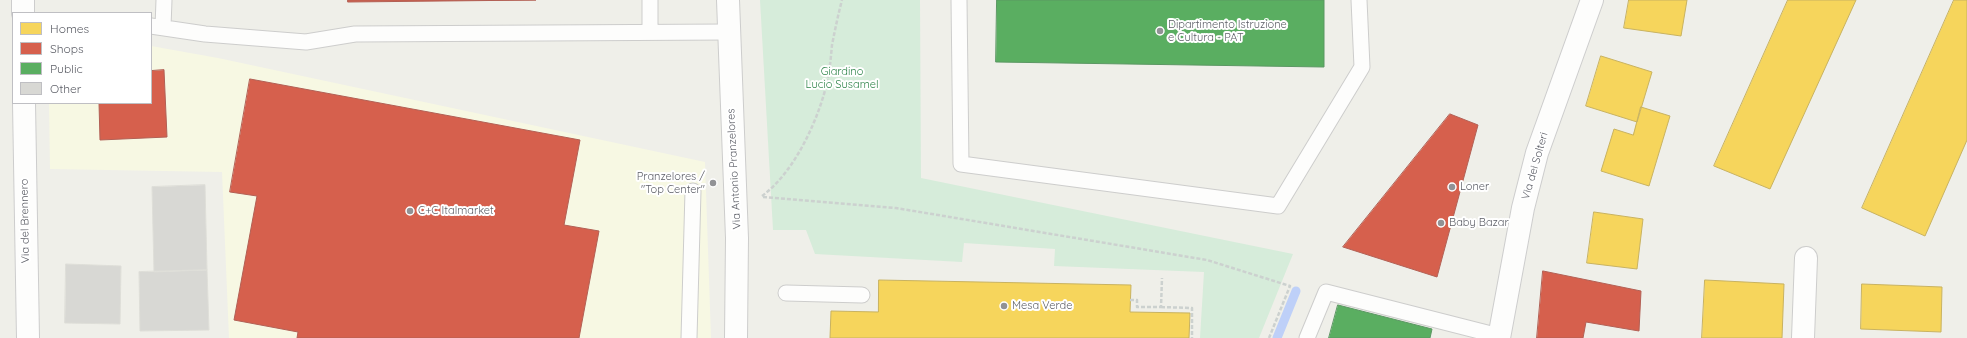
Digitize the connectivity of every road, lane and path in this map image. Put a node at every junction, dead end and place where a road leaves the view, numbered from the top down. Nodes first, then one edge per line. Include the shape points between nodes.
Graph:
1 (24, 0) edge
2 (164, 0) edge
3 (650, 0) edge
4 (728, 0) edge
5 (842, 0) edge
6 (959, 0) edge
7 (1360, 0) edge
8 (1592, 0) edge
9 (24, 12) edge
10 (157, 26) edge
11 (650, 32) junction
12 (728, 32) junction
13 (24, 104) edge
14 (35, 104) edge
15 (24, 139) junction
16 (693, 191) dead end
17 (1806, 258) dead end
18 (1162, 278) dead end
19 (786, 293) dead end
20 (862, 294) dead end
21 (1130, 300) dead end
22 (1161, 307) junction
23 (1499, 337) edge
24 (28, 338) edge
25 (689, 338) edge
26 (736, 338) edge
27 (1192, 338) edge
28 (1269, 338) edge
29 (1307, 338) edge
30 (1803, 338) edge

1 - 9 street
2 - 10 lane
3 - 11 lane
4 - 12 street, Via Antonio Pranzelores
5 - 28 path via 832,44 828,78 817,115 797,155 772,189 760,197 896,208 1207,260 1290,286
6 - 7 lane via 961,164 1278,206 1362,67
8 - 23 street, Via dei Solteri via 1537,153 1523,208
10 - 11 lane via 205,34 306,42 354,34
11 - 12 lane
12 - 26 street, Via Antonio Pranzelores via 737,238
13 - 15 street, Via del Brennero
14 - 15 lane
15 - 24 street, Via del Brennero
16 - 25 lane
17 - 30 street
18 - 22 path
19 - 20 lane
21 - 22 path via 1137,300 1137,307
22 - 27 path via 1192,308
23 - 29 lane via 1326,292

